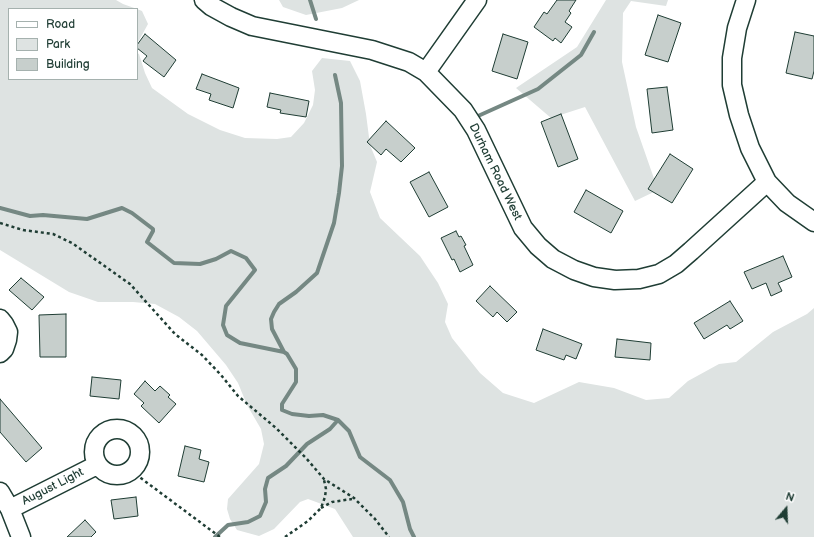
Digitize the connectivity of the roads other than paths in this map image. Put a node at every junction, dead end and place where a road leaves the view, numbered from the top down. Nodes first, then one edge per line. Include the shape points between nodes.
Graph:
1 (204, 0) edge
2 (477, 0) edge
3 (746, 0) edge
4 (426, 72) junction
5 (767, 182) junction
6 (814, 222) edge
7 (0, 319) edge
8 (0, 353) edge
9 (97, 465) junction
10 (0, 492) edge
11 (10, 509) junction
12 (21, 537) edge

1 - 4 street, Durham Road West via 231,17 252,26 372,50 409,62
2 - 4 street
3 - 5 street via 737,28 732,58 732,85 750,148
4 - 5 street, Durham Road West via 463,110 476,130 523,228 553,259 594,277 615,280 639,279 659,274 676,264
5 - 6 street via 787,202
7 - 8 street via 8,332 8,340
9 - 9 street, August Light via 104,472 115,476 134,468 139,461 140,452 136,438 128,431 118,428 100,435 93,452
9 - 11 street, August Light
10 - 11 street
11 - 12 street

